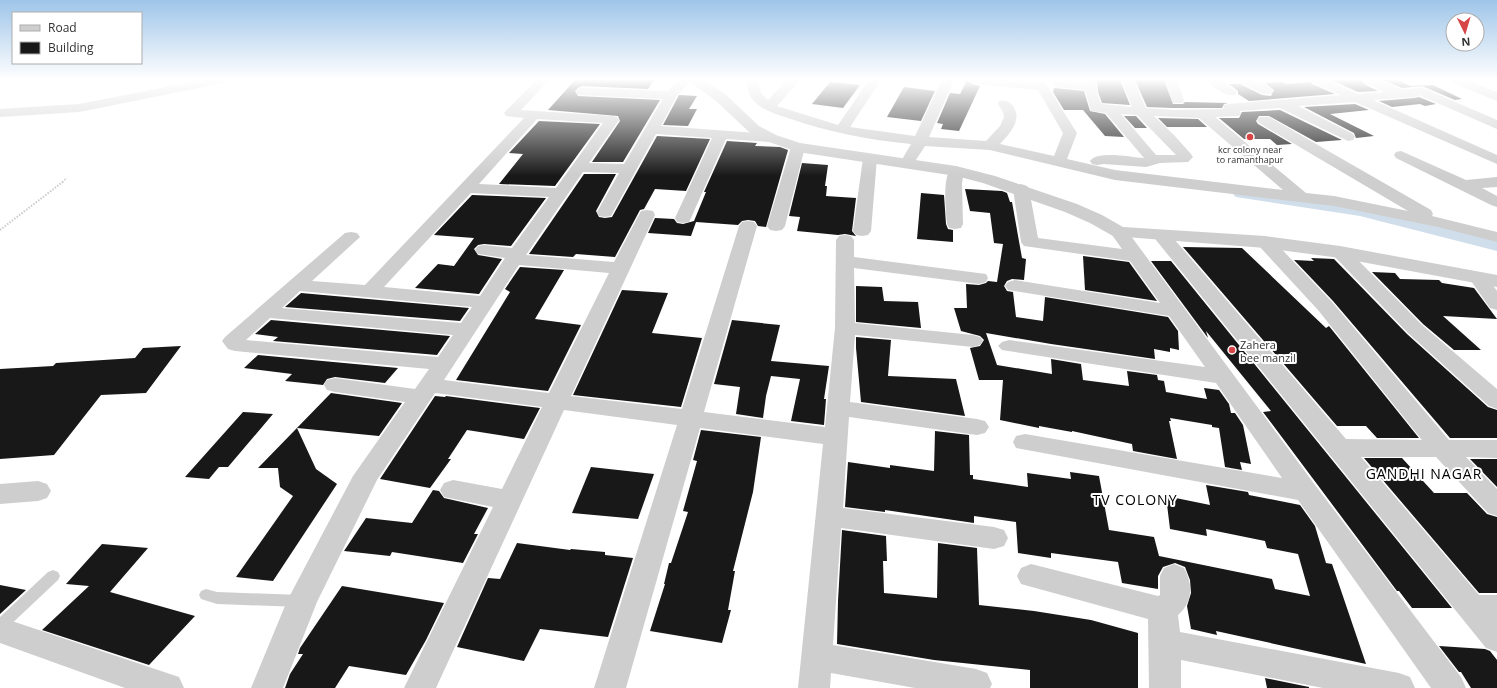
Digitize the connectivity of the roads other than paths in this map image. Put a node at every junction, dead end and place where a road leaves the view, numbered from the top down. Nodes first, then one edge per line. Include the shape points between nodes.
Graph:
1 (14, 112) edge
2 (512, 112) edge
3 (661, 112) edge
4 (735, 112) edge
5 (784, 112) edge
6 (853, 112) edge
7 (933, 112) edge
8 (1010, 112) edge
9 (1057, 112) edge
10 (1113, 112) edge
11 (1141, 112) edge
12 (1143, 112) edge
13 (1233, 112) edge
14 (1299, 112) edge
15 (1392, 112) edge
16 (1467, 112) edge
17 (0, 113) edge
18 (1204, 114) junction
19 (534, 115) junction
20 (1497, 117) edge
21 (1482, 118) junction
22 (1264, 120) dead end
23 (1497, 125) edge
24 (1427, 128) junction
25 (651, 129) junction
26 (841, 130) junction
27 (721, 134) junction
28 (1348, 137) dead end
29 (772, 138) junction
30 (1137, 141) junction
31 (1171, 141) junction
32 (990, 146) junction
33 (798, 147) junction
34 (914, 151) junction
35 (1401, 155) dead end
36 (870, 158) junction
37 (1153, 159) junction
38 (1497, 160) edge
39 (1059, 162) junction
40 (579, 167) junction
41 (1091, 169) junction
42 (629, 170) junction
43 (956, 171) junction
44 (1497, 182) edge
45 (1464, 186) junction
46 (466, 188) junction
47 (1021, 189) junction
48 (560, 193) junction
49 (1301, 197) junction
50 (1497, 202) edge
51 (605, 212) dead end
52 (647, 215) dead end
53 (683, 218) dead end
54 (1439, 222) junction
55 (955, 224) dead end
56 (748, 226) dead end
57 (776, 226) dead end
58 (862, 231) dead end
59 (1119, 232) junction
60 (1162, 236) junction
61 (351, 237) dead end
62 (1497, 237) edge
63 (846, 240) dead end
64 (1265, 242) junction
65 (484, 250) dead end
66 (1340, 252) junction
67 (516, 256) junction
68 (1135, 256) junction
69 (846, 262) junction
70 (620, 268) junction
71 (979, 278) dead end
72 (1478, 278) junction
73 (1497, 281) edge
74 (295, 285) junction
75 (1015, 286) dead end
76 (368, 292) junction
77 (486, 302) junction
78 (1497, 304) edge
79 (1176, 311) junction
80 (265, 312) junction
81 (845, 328) junction
82 (467, 330) junction
83 (973, 341) dead end
84 (1009, 346) dead end
85 (443, 364) junction
86 (1223, 377) junction
87 (335, 385) dead end
88 (424, 391) junction
89 (1497, 401) edge
90 (557, 403) junction
91 (838, 408) junction
92 (691, 419) junction
93 (977, 427) dead end
94 (836, 437) junction
95 (1025, 442) dead end
96 (1338, 448) junction
97 (1442, 448) junction
98 (1497, 449) edge
99 (453, 490) dead end
100 (38, 491) dead end
101 (1306, 492) junction
102 (0, 494) edge
103 (510, 500) junction
104 (1497, 506) edge
105 (829, 516) junction
106 (994, 538) dead end
107 (53, 576) dead end
108 (1031, 576) dead end
109 (1174, 576) dead end
110 (206, 595) dead end
111 (302, 601) junction
112 (1484, 608) edge
113 (1163, 610) junction
114 (0, 626) edge
115 (0, 630) edge
116 (1497, 638) edge
117 (1165, 643) junction
118 (816, 656) junction
119 (976, 684) dead end
120 (168, 688) edge
121 (267, 688) edge
122 (420, 688) edge
123 (610, 688) edge
124 (814, 688) edge
125 (1166, 688) edge
126 (1399, 688) edge
127 (1450, 688) edge

1 - 17 street
2 - 19 street
3 - 25 street
4 - 29 street via 754,129
5 - 26 street
6 - 26 street
7 - 34 street
8 - 32 street via 1004,131
9 - 39 street via 1070,133
10 - 30 street
11 - 31 street
12 - 18 street
13 - 18 street
14 - 28 street
15 - 24 street
16 - 21 street
18 - 49 street
19 - 40 street via 612,120
19 - 46 street
20 - 21 street
21 - 23 street
21 - 24 street
22 - 54 street
24 - 38 street
25 - 27 street
25 - 42 street
26 - 34 street via 873,136
27 - 29 street
27 - 53 street
29 - 33 street
30 - 31 street
30 - 37 street
31 - 37 street via 1185,155 1184,158
32 - 34 street
32 - 39 street
33 - 36 street
33 - 57 street
34 - 36 street
34 - 43 street
35 - 45 street
36 - 58 street
37 - 41 street via 1153,162 1146,163 1103,159 1097,161
39 - 41 street
40 - 42 street
40 - 48 street
41 - 49 street via 1158,181
42 - 51 street
43 - 47 street
43 - 55 street
44 - 45 street
45 - 50 street
46 - 48 street
46 - 76 street
47 - 59 street via 1071,208
47 - 68 street via 1030,242
48 - 67 street
49 - 54 street via 1334,200
52 - 70 street
54 - 62 street
56 - 92 street
59 - 60 street
59 - 68 street
60 - 64 street
60 - 96 street
61 - 74 street
63 - 69 street
64 - 66 street
64 - 97 street via 1325,306
65 - 67 street
66 - 72 street
66 - 89 street via 1415,329
67 - 70 street
67 - 77 street
68 - 79 street
69 - 71 street
69 - 81 street
70 - 90 street
72 - 73 street
72 - 78 street
74 - 76 street
74 - 80 street
75 - 79 street
76 - 77 street
77 - 82 street
79 - 86 street
80 - 82 street
80 - 85 street via 232,341 235,345
81 - 83 street
81 - 91 street
82 - 85 street
84 - 86 street
85 - 88 street
86 - 101 street
87 - 88 street
88 - 90 street
88 - 111 street via 366,476
90 - 92 street
90 - 103 street
91 - 93 street
91 - 94 street
92 - 94 street
92 - 123 street
94 - 105 street
95 - 101 street
96 - 97 street
96 - 112 street
97 - 98 street
97 - 104 street
99 - 103 street
100 - 102 street
101 - 127 street
103 - 122 street
105 - 106 street
105 - 118 street
107 - 114 lane
108 - 113 street
109 - 113 street via 1174,600
110 - 111 lane via 217,598
111 - 121 street
112 - 116 street
113 - 117 street
115 - 120 street
117 - 125 street
117 - 126 street
118 - 119 street
118 - 124 street

